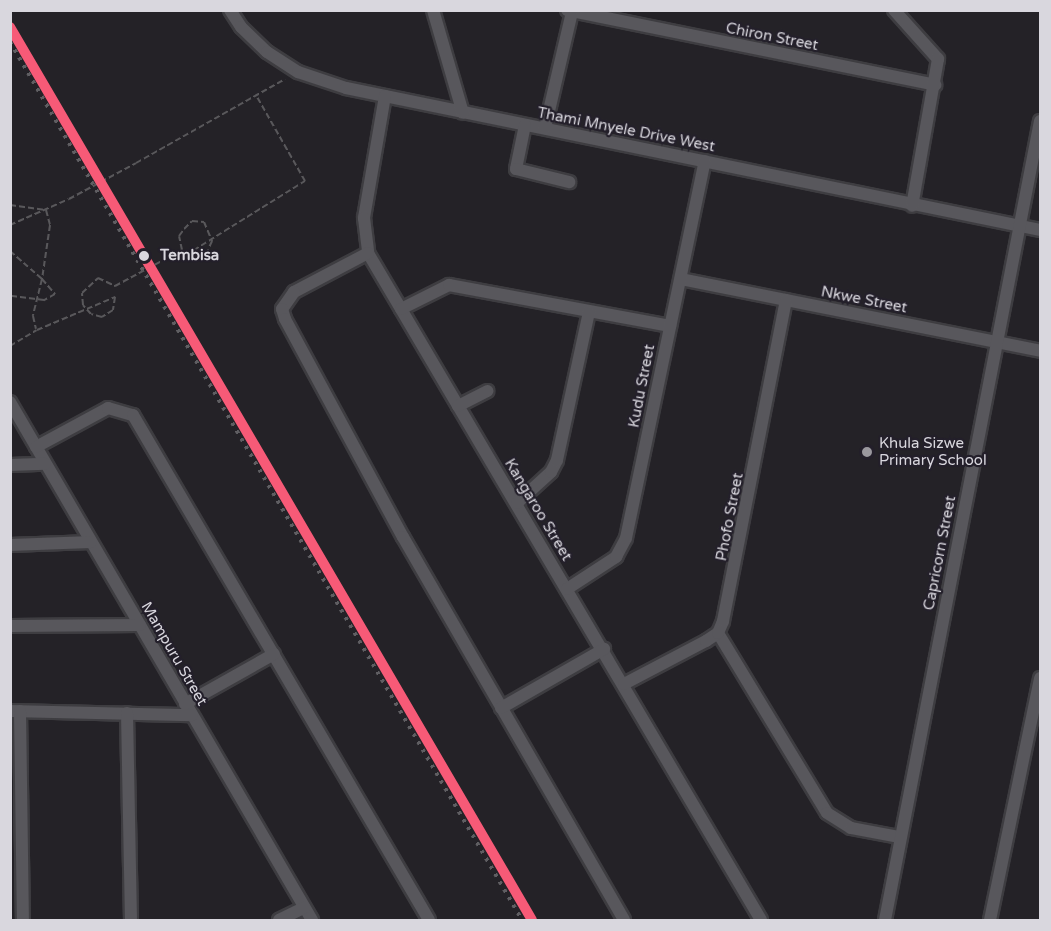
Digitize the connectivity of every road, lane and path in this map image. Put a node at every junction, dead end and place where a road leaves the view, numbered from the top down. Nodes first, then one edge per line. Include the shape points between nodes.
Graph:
1 (230, 10) edge
2 (433, 10) edge
3 (894, 10) edge
4 (570, 11) edge
5 (298, 72) junction
6 (935, 85) junction
7 (256, 95) junction
8 (385, 96) junction
9 (463, 112) junction
10 (1041, 121) edge
11 (525, 125) junction
12 (545, 128) junction
13 (705, 161) junction
14 (569, 182) dead end
15 (10, 205) edge
16 (912, 206) junction
17 (46, 210) junction
18 (10, 225) edge
19 (1020, 226) junction
20 (1041, 230) edge
21 (10, 251) edge
22 (368, 253) junction
23 (42, 279) junction
24 (681, 279) junction
25 (10, 296) edge
26 (36, 299) junction
27 (786, 300) junction
28 (401, 309) junction
29 (589, 312) junction
30 (670, 326) junction
31 (37, 330) junction
32 (997, 342) junction
33 (10, 346) edge
34 (1041, 351) edge
35 (487, 391) dead end
36 (10, 402) edge
37 (458, 406) junction
38 (36, 447) junction
39 (45, 464) junction
40 (10, 465) edge
41 (517, 503) junction
42 (91, 542) junction
43 (10, 545) edge
44 (567, 589) junction
45 (140, 625) junction
46 (10, 626) edge
47 (718, 633) junction
48 (604, 650) junction
49 (274, 654) junction
50 (1041, 678) edge
51 (624, 684) junction
52 (185, 704) junction
53 (501, 708) junction
54 (15, 711) edge
55 (127, 713) junction
56 (192, 715) junction
57 (899, 837) junction
58 (304, 908) junction
59 (22, 921) edge
60 (131, 921) edge
61 (279, 921) edge
62 (312, 921) edge
63 (429, 921) edge
64 (624, 921) edge
65 (761, 921) edge
66 (885, 921) edge
67 (990, 921) edge

1 - 5 street, Thami Mnyele Drive West via 251,39
2 - 9 street
3 - 6 street via 938,59
4 - 6 street, Chiron Street
4 - 12 street
5 - 7 path
5 - 8 street, Thami Mnyele Drive West
6 - 16 street
7 - 17 path, bridge
7 - 31 path, bridge via 305,181 186,255 193,260 207,252 212,240 204,222 192,221 179,237 182,250 115,286 98,279 82,293 83,305 91,314 102,316 113,310 115,297
8 - 9 street, Thami Mnyele Drive West
8 - 22 street, Kangaroo Street via 364,218
9 - 11 street, Thami Mnyele Drive West
10 - 19 street, Capricorn Street
11 - 12 street, Thami Mnyele Drive West
11 - 14 street via 516,169
12 - 13 street, Thami Mnyele Drive West
13 - 16 street, Thami Mnyele Drive West
13 - 24 street, Kudu Street
15 - 17 path
16 - 19 street, Thami Mnyele Drive West
17 - 18 path
17 - 23 path via 50,225
19 - 20 street, Thami Mnyele Drive West
19 - 32 street, Capricorn Street
21 - 23 path
22 - 28 street, Kangaroo Street
22 - 53 street via 294,292 282,309
23 - 26 path
23 - 26 path via 55,296
24 - 27 street, Nkwe Street
24 - 30 street, Kudu Street
25 - 26 path
26 - 31 path via 33,316
27 - 32 street, Nkwe Street
27 - 47 street, Phofo Street via 741,541
28 - 29 street via 449,285
28 - 37 street, Kangaroo Street
29 - 30 street
29 - 41 street via 558,460 551,472
30 - 44 street, Kudu Street via 624,544 615,557
31 - 33 path
32 - 34 street, Nkwe Street
32 - 57 street, Capricorn Street
35 - 37 street
36 - 38 street, Mampuru Street
37 - 41 street, Kangaroo Street
38 - 39 street, Mampuru Street
38 - 49 street via 108,408 132,415
39 - 40 street
39 - 42 street, Mampuru Street
41 - 44 street, Kangaroo Street
42 - 43 street
42 - 45 street, Mampuru Street
44 - 48 street, Kangaroo Street
45 - 46 street
45 - 52 street, Mampuru Street
47 - 51 street
47 - 57 street via 826,813 851,828
48 - 51 street, Kangaroo Street
48 - 53 street
49 - 52 street
49 - 63 street
50 - 67 street
51 - 65 street, Kangaroo Street
52 - 56 street, Mampuru Street
53 - 64 street
54 - 55 street
54 - 59 street
55 - 56 street
55 - 60 street
56 - 58 street, Mampuru Street
57 - 66 street, Capricorn Street
58 - 61 street
58 - 62 street, Mampuru Street

